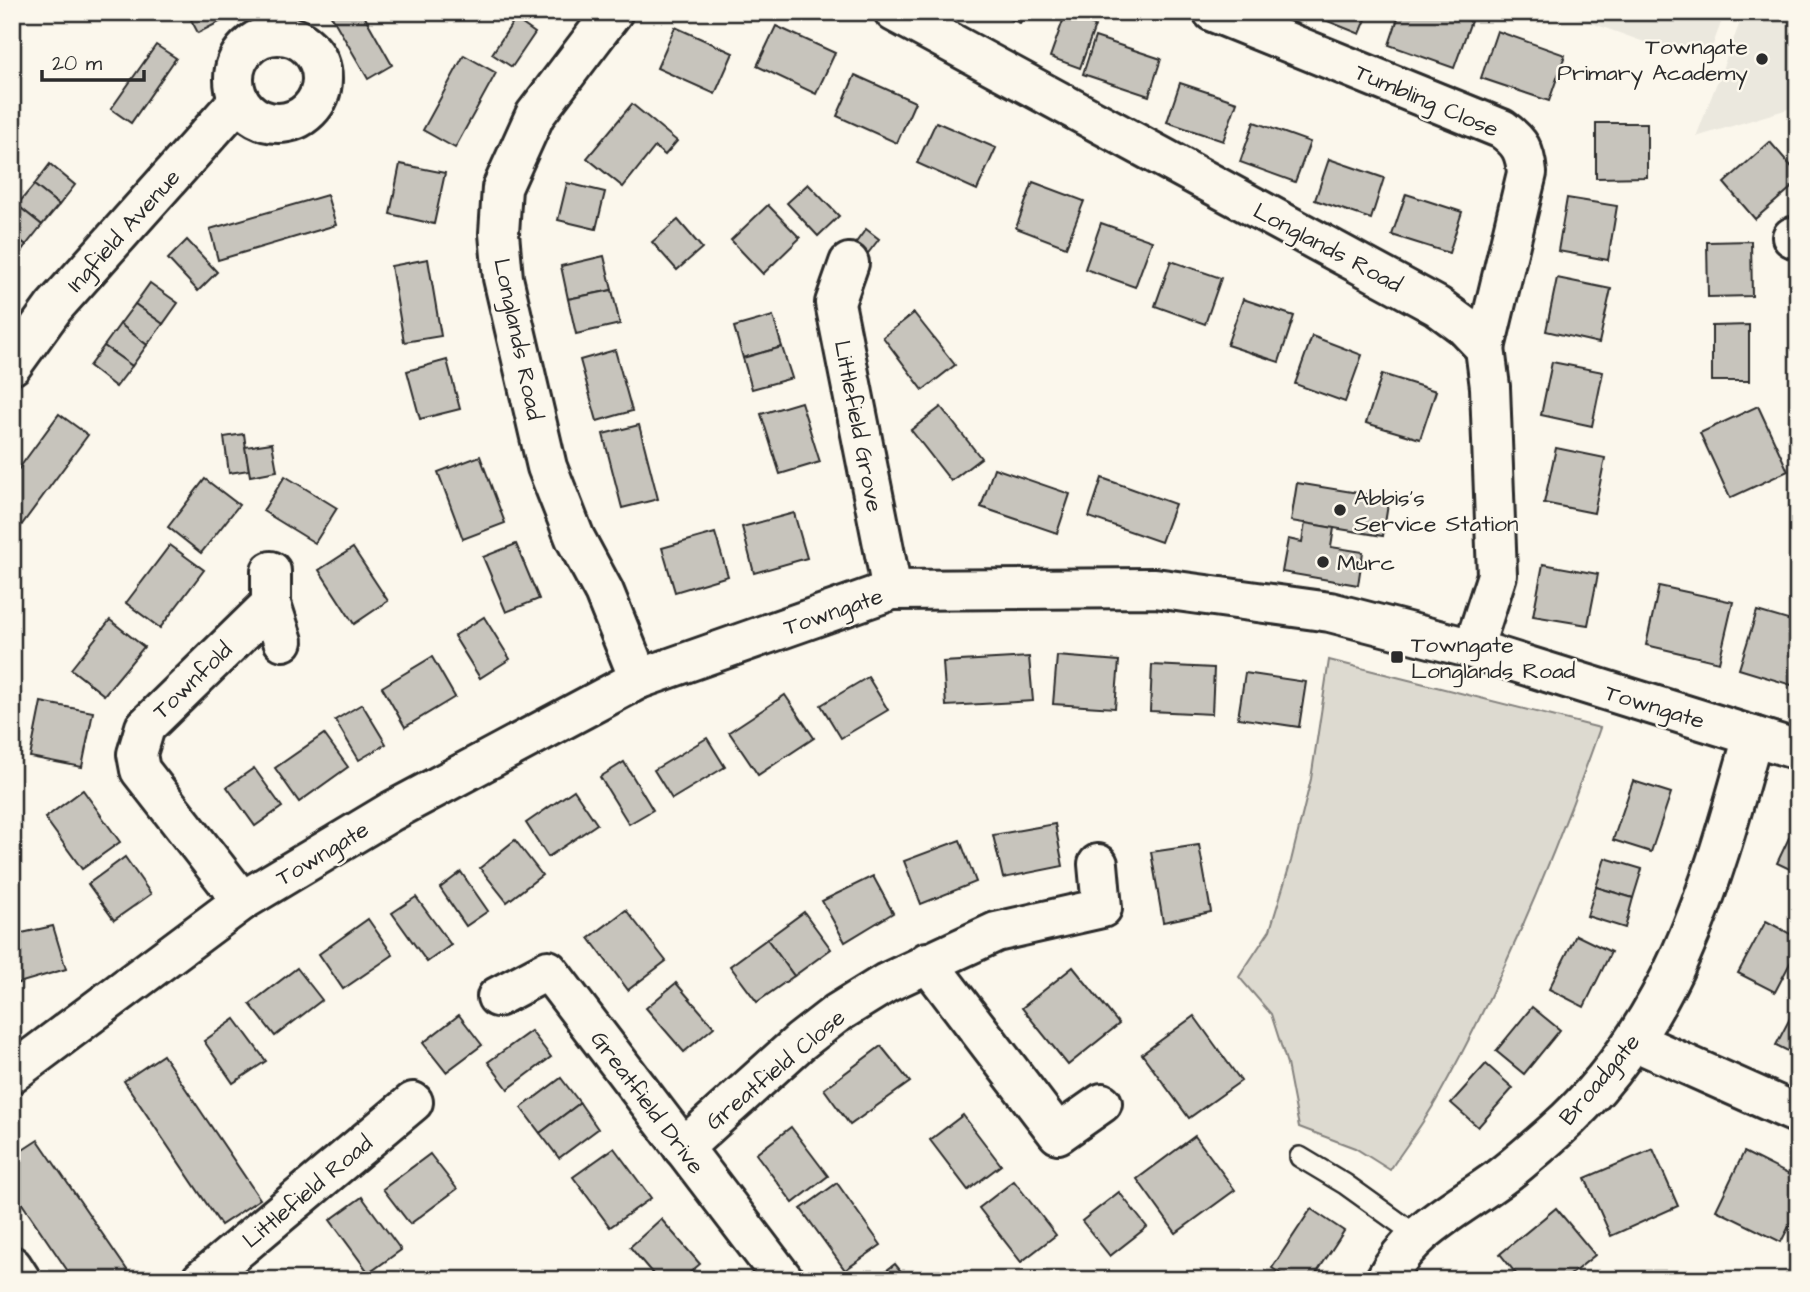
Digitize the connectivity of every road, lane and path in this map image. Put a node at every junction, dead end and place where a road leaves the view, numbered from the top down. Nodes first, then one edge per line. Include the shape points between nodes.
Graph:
1 (613, 12) edge
2 (894, 12) edge
3 (1213, 12) edge
4 (239, 100) dead end
5 (849, 263) dead end
6 (1485, 348) junction
7 (12, 365) edge
8 (892, 590) junction
9 (283, 641) dead end
10 (1473, 649) junction
11 (639, 679) junction
12 (1753, 736) junction
13 (1798, 750) edge
14 (1098, 864) dead end
15 (242, 901) junction
16 (927, 962) junction
17 (497, 997) dead end
18 (1636, 1042) junction
19 (12, 1073) edge
20 (413, 1102) dead end
21 (1102, 1103) dead end
22 (1798, 1114) edge
23 (683, 1148) junction
24 (1300, 1157) dead end
25 (1416, 1235) junction
26 (12, 1266) edge
27 (21, 1280) edge
28 (201, 1280) edge
29 (784, 1280) edge
30 (1385, 1280) edge

1 - 11 street, Longlands Road via 530,126 502,188 499,233 503,278 547,467
2 - 6 street, Longlands Road via 1437,306
3 - 6 street, Tumbling Close via 1517,140 1525,154 1527,173
4 - 7 street, Ingfield Avenue via 54,307
5 - 8 street, Littlefield Grove via 835,303
6 - 10 street via 1497,575
8 - 10 street, Towngate via 1155,587 1330,612
8 - 11 street, Towngate
9 - 15 street, Townfold via 271,588 145,727 137,754 146,777
10 - 12 street, Towngate
11 - 15 street, Towngate via 392,811
12 - 13 street, Towngate
12 - 18 street, Broadgate via 1703,904
14 - 16 street, Greatfield Close via 1102,908 996,932
15 - 19 street, Towngate
16 - 21 street via 1058,1134
16 - 23 street, Greatfield Close via 818,1028
17 - 23 street, Greatfield Drive via 548,970
18 - 22 street
18 - 25 street, Broadgate via 1557,1129 1499,1178
20 - 28 street, Littlefield Road
23 - 29 street, Greatfield Drive
24 - 25 lane
25 - 30 street, Broadgate
26 - 27 street

